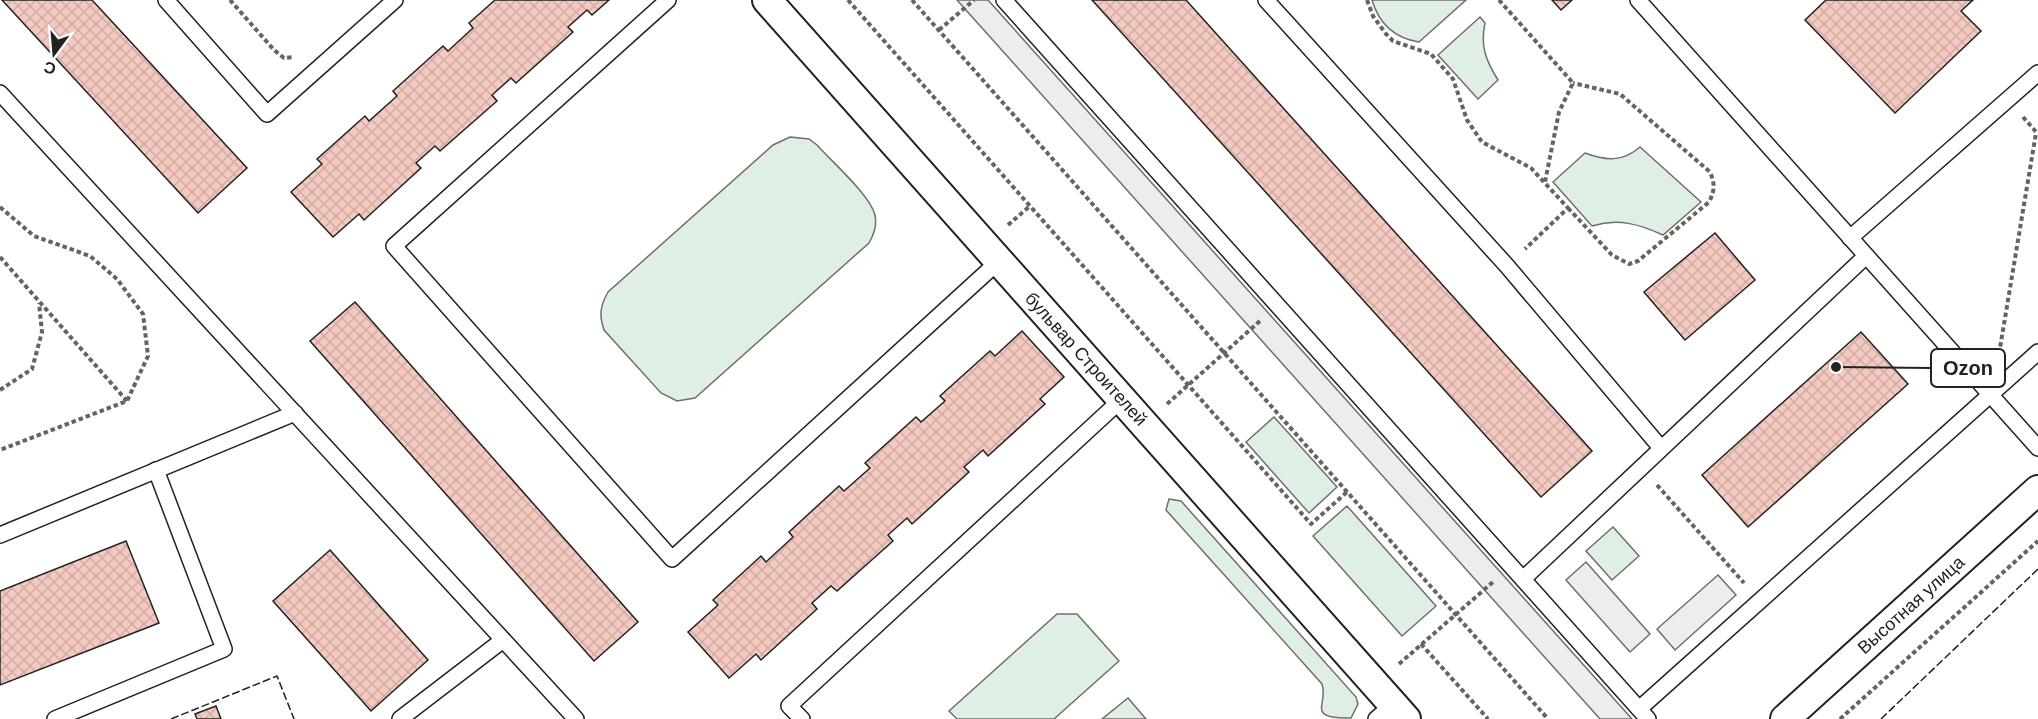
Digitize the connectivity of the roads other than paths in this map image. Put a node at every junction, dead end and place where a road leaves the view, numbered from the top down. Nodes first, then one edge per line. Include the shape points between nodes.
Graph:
1 (166, 0) edge
2 (395, 0) edge
3 (668, 0) edge
4 (767, 0) edge
5 (1004, 0) edge
6 (1266, 0) edge
7 (1638, 0) edge
8 (2038, 73) edge
9 (0, 93) edge
10 (1850, 238) junction
11 (1866, 256) junction
12 (999, 261) junction
13 (2038, 352) edge
14 (1991, 395) junction
15 (1122, 399) junction
16 (294, 413) junction
17 (1661, 448) junction
18 (2038, 448) edge
19 (156, 470) junction
20 (2038, 490) edge
21 (0, 535) edge
22 (1523, 579) junction
23 (503, 640) junction
24 (1387, 707) edge
25 (1644, 714) edge
26 (55, 719) edge
27 (400, 719) edge
28 (576, 719) edge
29 (802, 719) edge
30 (1785, 719) edge

1 - 2 lane via 267,114
3 - 12 lane via 394,246 672,560
4 - 12 street, бульвар Строителей
5 - 22 lane
6 - 17 lane via 1508,266
7 - 10 lane
8 - 10 lane
9 - 16 lane
10 - 11 lane
11 - 14 lane
11 - 17 lane
12 - 15 street, бульвар Строителей
13 - 14 lane
14 - 18 lane
14 - 25 lane via 1760,602
15 - 24 street, бульвар Строителей
15 - 29 lane via 789,706
16 - 19 lane
16 - 23 lane
17 - 22 lane
19 - 21 lane
19 - 26 lane via 224,649
20 - 30 street, Высотная улица
22 - 25 lane
23 - 27 lane
23 - 28 lane

